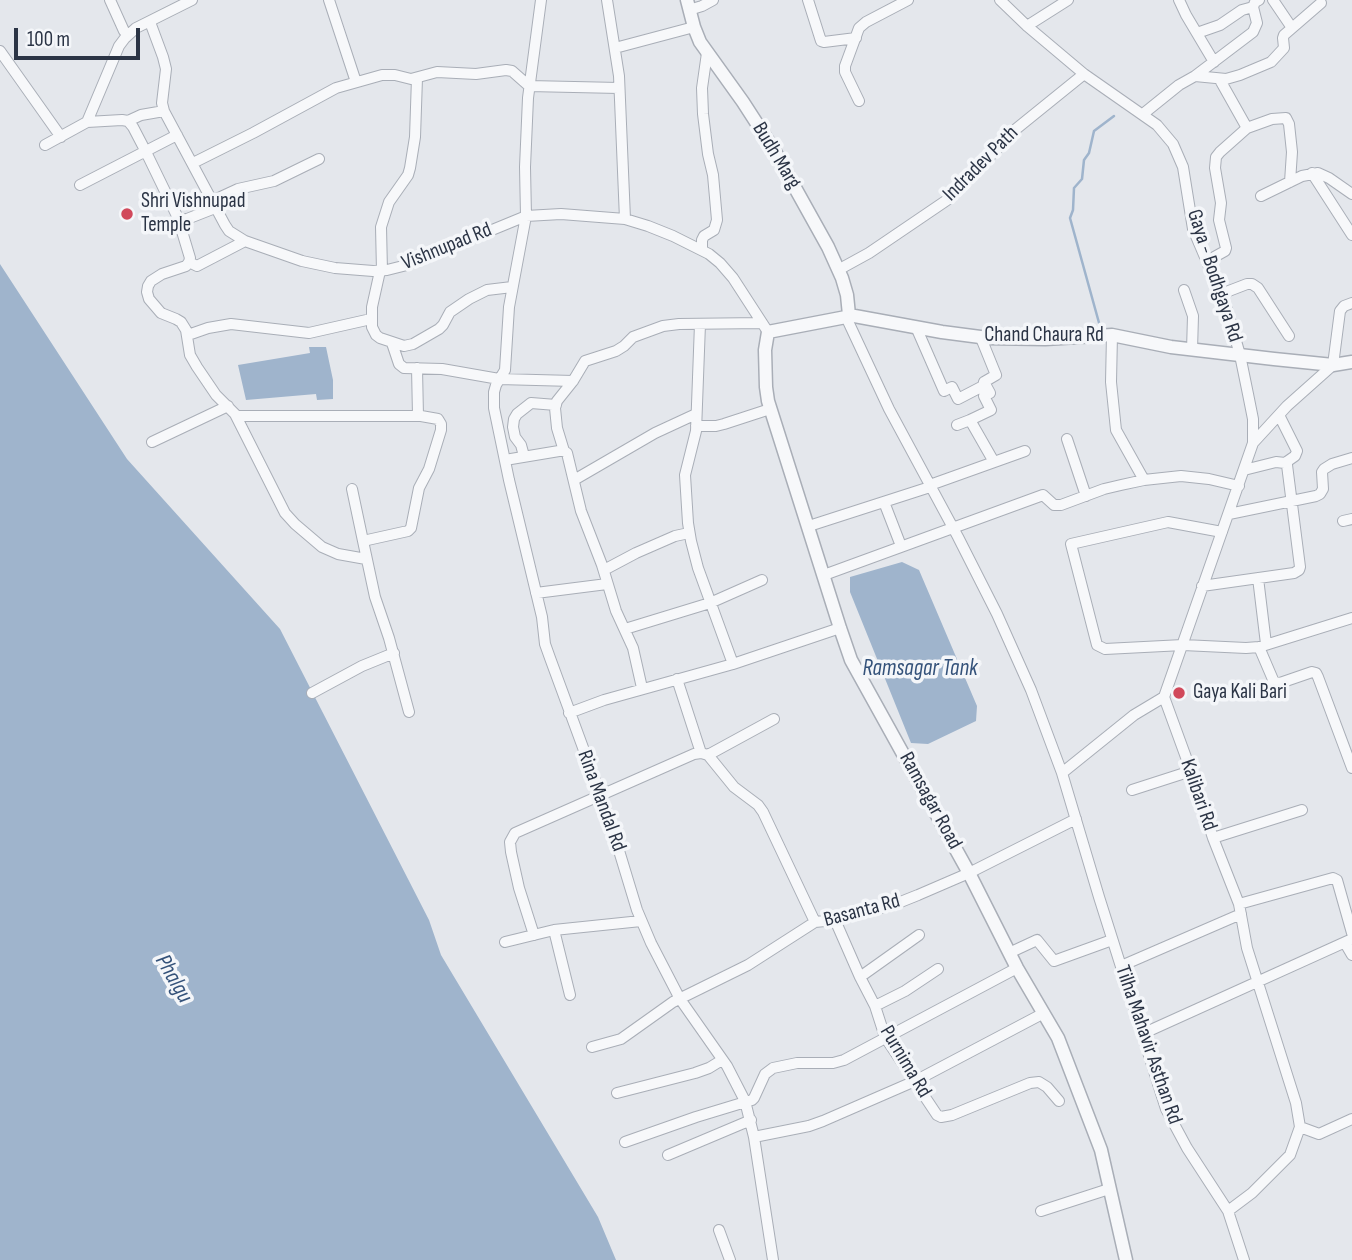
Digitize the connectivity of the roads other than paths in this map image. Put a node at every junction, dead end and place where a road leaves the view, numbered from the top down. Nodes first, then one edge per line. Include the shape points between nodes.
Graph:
1 (110, 0) edge
2 (328, 0) edge
3 (541, 0) edge
4 (607, 0) edge
5 (713, 0) edge
6 (808, 0) edge
7 (882, 0) edge
8 (908, 0) edge
9 (1000, 0) edge
10 (1068, 0) edge
11 (1179, 0) edge
12 (1273, 0) edge
13 (186, 1) edge
14 (1255, 2) edge
15 (1321, 3) dead end
16 (688, 5) edge
17 (888, 10) junction
18 (150, 22) junction
19 (1027, 26) junction
20 (694, 27) junction
21 (1292, 27) junction
22 (124, 31) dead end
23 (1197, 33) junction
24 (856, 38) junction
25 (615, 48) junction
26 (0, 51) edge
27 (707, 53) junction
28 (1214, 62) junction
29 (1084, 74) junction
30 (1195, 76) junction
31 (417, 78) junction
32 (1220, 80) junction
33 (356, 82) junction
34 (529, 86) junction
35 (620, 88) junction
36 (859, 101) dead end
37 (164, 111) junction
38 (1143, 114) junction
39 (128, 121) junction
40 (87, 122) junction
41 (1247, 128) junction
42 (177, 135) junction
43 (61, 136) junction
44 (45, 145) dead end
45 (146, 152) junction
46 (319, 159) dead end
47 (192, 163) junction
48 (1312, 173) junction
49 (1290, 182) junction
50 (80, 185) dead end
51 (1352, 194) edge
52 (1261, 196) dead end
53 (213, 205) junction
54 (526, 216) junction
55 (178, 218) junction
56 (625, 219) junction
57 (1352, 234) edge
58 (245, 241) junction
59 (702, 250) junction
60 (1207, 261) junction
61 (189, 262) junction
62 (838, 270) junction
63 (381, 271) junction
64 (512, 287) junction
65 (1184, 290) dead end
66 (1221, 294) junction
67 (1352, 303) edge
68 (848, 316) junction
69 (371, 318) junction
70 (700, 324) junction
71 (916, 327) junction
72 (765, 328) junction
73 (188, 335) junction
74 (1112, 335) junction
75 (1289, 336) dead end
76 (981, 338) junction
77 (392, 343) junction
78 (1192, 350) junction
79 (1240, 355) junction
80 (1352, 362) edge
81 (1334, 365) junction
82 (417, 368) junction
83 (499, 379) junction
84 (573, 381) junction
85 (984, 382) junction
86 (556, 405) junction
87 (228, 406) junction
88 (771, 409) junction
89 (696, 414) junction
90 (1279, 415) junction
91 (236, 416) junction
92 (418, 416) junction
93 (970, 420) junction
94 (957, 425) dead end
95 (696, 426) junction
96 (1067, 439) dead end
97 (152, 442) dead end
98 (1253, 443) junction
99 (564, 451) junction
100 (1025, 451) dead end
101 (524, 456) junction
102 (1352, 458) edge
103 (505, 460) junction
104 (994, 462) junction
105 (1284, 463) junction
106 (1244, 470) junction
107 (574, 480) junction
108 (1144, 480) junction
109 (930, 486) junction
110 (1238, 486) junction
111 (352, 489) dead end
112 (1086, 496) junction
113 (1293, 500) junction
114 (884, 502) junction
115 (1229, 514) junction
116 (809, 526) junction
117 (953, 527) junction
118 (1222, 532) junction
119 (690, 533) junction
120 (363, 541) junction
121 (901, 546) junction
122 (366, 559) junction
123 (604, 570) junction
124 (824, 575) junction
125 (1258, 578) junction
126 (762, 580) dead end
127 (607, 584) junction
128 (1202, 586) junction
129 (536, 593) junction
130 (710, 603) junction
131 (1352, 618) edge
132 (840, 628) junction
133 (625, 629) junction
134 (1183, 645) junction
135 (1263, 645) junction
136 (394, 653) junction
137 (733, 663) junction
138 (677, 679) junction
139 (642, 688) junction
140 (312, 692) dead end
141 (1164, 697) junction
142 (409, 712) dead end
143 (569, 713) junction
144 (774, 719) dead end
145 (704, 754) junction
146 (1352, 768) edge
147 (1191, 771) junction
148 (1062, 773) junction
149 (1132, 790) dead end
150 (599, 794) junction
151 (1302, 810) dead end
152 (1076, 819) junction
153 (1213, 838) junction
154 (969, 873) junction
155 (1240, 909) junction
156 (835, 920) junction
157 (641, 921) junction
158 (815, 922) junction
159 (554, 930) junction
160 (1352, 933) edge
161 (534, 935) junction
162 (919, 935) dead end
163 (1112, 940) junction
164 (1349, 941) edge
165 (505, 942) dead end
166 (1009, 953) junction
167 (1352, 955) edge
168 (1121, 966) junction
169 (1017, 968) junction
170 (938, 969) dead end
171 (860, 977) junction
172 (1258, 983) junction
173 (570, 995) dead end
174 (680, 999) junction
175 (875, 1006) junction
176 (1044, 1013) junction
177 (1142, 1034) junction
178 (885, 1037) junction
179 (592, 1047) dead end
180 (722, 1060) junction
181 (915, 1081) junction
182 (617, 1093) dead end
183 (745, 1101) junction
184 (1059, 1101) dead end
185 (751, 1119) junction
186 (1352, 1119) edge
187 (1300, 1127) junction
188 (754, 1138) junction
189 (625, 1142) dead end
190 (668, 1155) dead end
191 (1110, 1189) junction
192 (1041, 1211) dead end
193 (1228, 1211) junction
194 (719, 1230) dead end
195 (730, 1260) edge
196 (774, 1260) edge
197 (1126, 1260) edge
198 (1244, 1260) edge

1 - 22 street
2 - 33 street
3 - 34 street, Rina Mandal Rd
4 - 25 street
5 - 16 street via 702,6
6 - 24 street via 821,41
7 - 17 street
8 - 17 street
9 - 19 street, Gaya - Bodhgaya Rd
10 - 19 street
11 - 23 street
12 - 21 street
13 - 18 street
14 - 23 street via 1220,25
14 - 28 street via 1253,32
15 - 21 street
16 - 20 street, Budh Marg
17 - 24 street via 861,25
18 - 37 street via 166,69
18 - 40 street via 131,32 119,46
19 - 29 street, Gaya - Bodhgaya Rd
20 - 25 street
20 - 27 street, Budh Marg
21 - 32 street via 1283,38 1284,48 1270,62
23 - 28 street
24 - 36 street via 845,72
25 - 35 street
26 - 43 street
27 - 59 street via 703,114 717,225 704,236
27 - 62 street, Budh Marg via 774,150
28 - 30 street
29 - 38 street, Gaya - Bodhgaya Rd
29 - 62 street, Indradev Path via 1016,128 942,204
30 - 32 street
30 - 38 street
31 - 33 street via 389,75
31 - 34 street via 437,72 506,70
31 - 63 street via 410,168 389,202 381,227
32 - 41 street
33 - 47 street via 327,92
34 - 35 street
34 - 54 street, Rina Mandal Rd
35 - 56 street
37 - 39 street
37 - 42 street, Vishnupad Rd
38 - 60 street, Gaya - Bodhgaya Rd via 1177,152 1194,229
39 - 40 street
39 - 45 street
40 - 43 street
41 - 49 street via 1286,118 1292,146
41 - 60 street via 1216,157 1219,220 1226,248
42 - 45 street
42 - 47 street, Vishnupad Rd
43 - 44 street
45 - 50 street
45 - 55 street
46 - 53 street via 274,181 238,189
47 - 53 street, Vishnupad Rd
48 - 49 street
48 - 51 street via 1323,174
48 - 57 street
49 - 52 street
53 - 55 street via 187,219
53 - 58 street, Vishnupad Rd via 229,232
54 - 56 street, Vishnupad Rd
54 - 63 street, Vishnupad Rd via 434,255
54 - 64 street, Rina Mandal Rd
55 - 61 street
56 - 59 street, Vishnupad Rd
58 - 61 street via 197,266
58 - 63 street, Vishnupad Rd via 324,266
59 - 72 street, Vishnupad Rd via 727,270
60 - 66 street, Gaya - Bodhgaya Rd
61 - 73 street via 156,277 147,292 161,313 181,322
62 - 68 street, Budh Marg
63 - 69 street
64 - 77 street via 487,290 469,299 450,312 439,329 413,345
64 - 83 street, Rina Mandal Rd via 505,370
65 - 78 street via 1193,316
66 - 75 street via 1252,284
66 - 79 street, Gaya - Bodhgaya Rd
67 - 81 street via 1340,311
68 - 71 street, Chand Chaura Rd
68 - 72 street
68 - 109 street, Tilha Mahavir Asthan Rd
69 - 73 street via 309,334 240,324
69 - 77 street via 376,335
70 - 72 street
70 - 84 street via 670,325 633,338 621,349 585,361
70 - 89 street
71 - 76 street, Chand Chaura Rd
71 - 85 street via 944,391 952,387 958,399
72 - 88 street, Ramsagar Road
73 - 87 street via 190,355
74 - 76 street, Chand Chaura Rd
74 - 78 street, Chand Chaura Rd
74 - 108 street via 1116,430
76 - 85 street via 996,375
77 - 82 street via 401,366
78 - 79 street, Chand Chaura Rd
79 - 81 street, Gaya - Bodhgaya Rd
79 - 98 street via 1253,419
80 - 81 street, Gaya - Bodhgaya Rd
81 - 90 street
82 - 83 street
82 - 92 street
83 - 84 street
83 - 103 street, Rina Mandal Rd via 494,400
84 - 86 street
85 - 93 street via 990,393 984,396 995,407
86 - 99 street
86 - 101 street via 531,403 513,419
87 - 91 street
87 - 97 street
88 - 95 street via 716,426
88 - 116 street, Ramsagar Road
89 - 95 street
89 - 107 street
90 - 98 street
90 - 105 street via 1297,451
91 - 92 street
91 - 122 street via 280,505 295,524 328,550
92 - 120 street via 438,419 441,430 419,488 413,524 408,531
93 - 94 street
93 - 104 street
95 - 119 street via 685,475
96 - 112 street
98 - 106 street
99 - 101 street
99 - 107 street
100 - 104 street
101 - 103 street
102 - 113 street via 1324,469 1320,494
103 - 129 street, Rina Mandal Rd
104 - 109 street
105 - 106 street
105 - 113 street
106 - 110 street
107 - 123 street
108 - 110 street via 1195,477
108 - 112 street
109 - 114 street
109 - 117 street, Tilha Mahavir Asthan Rd
110 - 115 street
111 - 120 street
112 - 117 street via 1054,505 1043,495
113 - 115 street
113 - 125 street via 1299,570
114 - 116 street
114 - 121 street
115 - 118 street
116 - 124 street, Ramsagar Road
117 - 121 street
117 - 148 street, Tilha Mahavir Asthan Rd via 1031,690
118 - 128 street
118 - 134 street via 1168,522 1071,544 1097,645 1105,649
119 - 123 street
119 - 130 street
120 - 122 street
121 - 124 street
122 - 136 street
123 - 127 street
124 - 132 street, Ramsagar Road
125 - 128 street
125 - 135 street
126 - 130 street
127 - 129 street
127 - 133 street
128 - 134 street
129 - 143 street, Rina Mandal Rd via 545,643
130 - 133 street
130 - 137 street
131 - 135 street
132 - 137 street
132 - 154 street, Ramsagar Road via 851,660
133 - 139 street
134 - 135 street
134 - 141 street
135 - 146 street via 1274,682 1312,672 1318,677
136 - 140 street
136 - 142 street
137 - 138 street
138 - 139 street
138 - 145 street
139 - 143 street
141 - 147 street, Kalibari Rd
141 - 148 street
143 - 150 street, Rina Mandal Rd
144 - 145 street
145 - 150 street via 694,754
145 - 158 street via 763,812
147 - 149 street
147 - 153 street, Kalibari Rd
148 - 152 street, Tilha Mahavir Asthan Rd
150 - 157 street, Rina Mandal Rd
150 - 161 street via 512,836 511,852
151 - 153 street
152 - 154 street, Basanta Rd
152 - 163 street, Tilha Mahavir Asthan Rd
153 - 155 street, Kalibari Rd
154 - 156 street, Basanta Rd via 893,905
154 - 166 street, Ramsagar Road
155 - 160 street via 1334,878
155 - 168 street
155 - 172 street, Kalibari Rd
156 - 158 street, Basanta Rd
156 - 171 street, Purnima Rd
157 - 159 street
157 - 174 street, Rina Mandal Rd
158 - 174 street, Basanta Rd via 748,965
159 - 161 street
159 - 173 street
161 - 165 street
162 - 171 street
163 - 166 street via 1054,961 1037,940
163 - 168 street, Tilha Mahavir Asthan Rd
164 - 167 street
164 - 172 street
166 - 169 street, Ramsagar Road
168 - 177 street, Tilha Mahavir Asthan Rd
169 - 176 street, Ramsagar Road
169 - 178 street
170 - 175 street
171 - 175 street, Purnima Rd
172 - 177 street
172 - 187 street, Kalibari Rd
174 - 179 street, Basanta Rd via 621,1039
174 - 180 street, Rina Mandal Rd
175 - 178 street, Purnima Rd
176 - 181 street
176 - 191 street, Ramsagar Road via 1094,1130
177 - 193 street, Tilha Mahavir Asthan Rd via 1174,1125
178 - 181 street, Purnima Rd
178 - 183 street via 839,1062 773,1068 765,1074 754,1098
180 - 182 street via 695,1073
180 - 183 street, Rina Mandal Rd
181 - 184 street, Purnima Rd via 941,1117 1030,1083 1039,1082
181 - 188 street via 809,1126
183 - 185 street, Rina Mandal Rd
183 - 189 street
185 - 188 street, Rina Mandal Rd
185 - 190 street
186 - 187 street via 1319,1134
187 - 193 street via 1290,1155
188 - 196 street, Rina Mandal Rd
191 - 192 street
191 - 197 street, Ramsagar Road
193 - 198 street, Tilha Mahavir Asthan Rd
194 - 195 street

